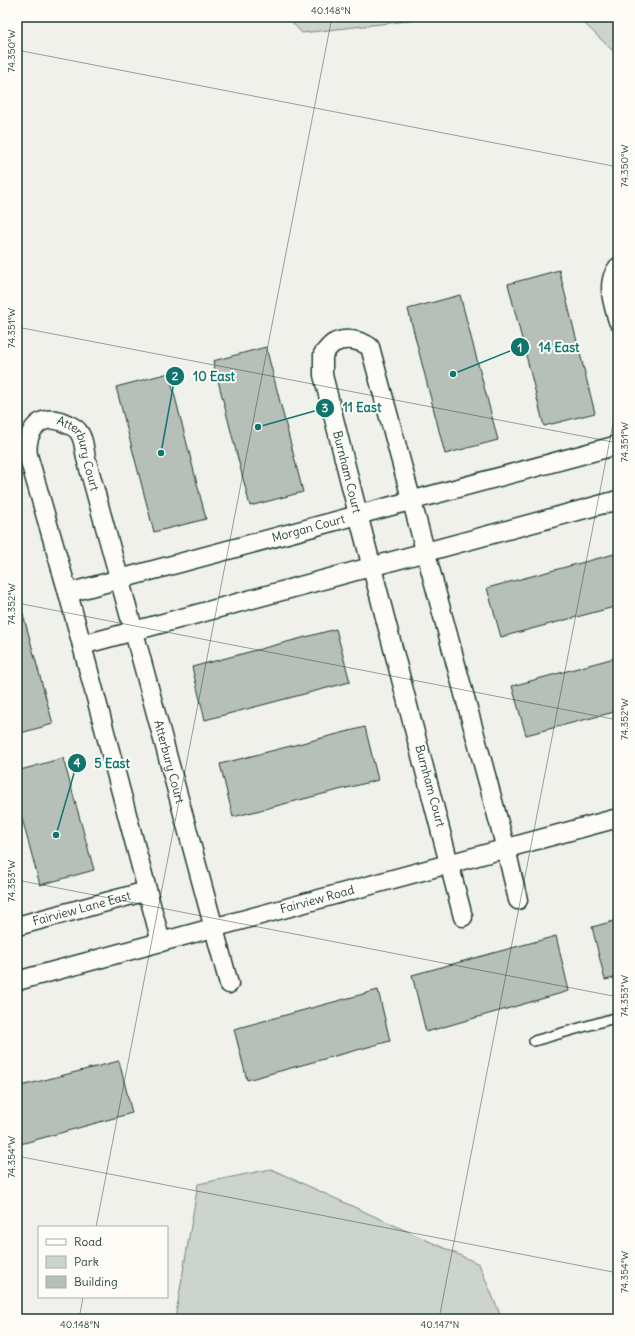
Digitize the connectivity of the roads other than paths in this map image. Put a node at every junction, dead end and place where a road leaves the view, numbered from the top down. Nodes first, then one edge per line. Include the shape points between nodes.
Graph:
1 (618, 267) edge
2 (618, 321) edge
3 (618, 445) edge
4 (412, 499) junction
5 (618, 500) edge
6 (358, 514) junction
7 (427, 552) junction
8 (372, 566) junction
9 (119, 579) junction
10 (68, 593) junction
11 (134, 632) junction
12 (82, 645) junction
13 (618, 818) edge
14 (506, 849) junction
15 (450, 864) junction
16 (147, 891) junction
17 (518, 900) dead end
18 (463, 917) dead end
19 (17, 926) edge
20 (214, 928) junction
21 (161, 942) junction
22 (17, 981) edge
23 (229, 984) dead end
24 (618, 1017) edge
25 (534, 1041) dead end

1 - 2 street via 614,271 611,284
3 - 4 street, Morgan Court
4 - 6 street, Morgan Court
4 - 6 street, Burnham Court via 370,347 360,341 344,340 333,343 323,354 323,375
4 - 7 street, Burnham Court
5 - 7 street
6 - 8 street, Burnham Court
6 - 9 street, Morgan Court
7 - 8 street
7 - 14 street, Burnham Court
8 - 11 street
8 - 15 street, Burnham Court
9 - 10 street, Morgan Court
9 - 10 street, Atterbury Court via 82,438 78,430 67,424 56,419 46,420 36,426 26,445
9 - 11 street, Atterbury Court
10 - 12 street, Atterbury Court
11 - 12 street
11 - 20 street, Atterbury Court
12 - 16 street, Atterbury Court
13 - 14 street, Fairview Road
14 - 15 street, Fairview Road
14 - 17 street, Burnham Court
15 - 18 street, Burnham Court
15 - 20 street, Fairview Road
16 - 19 street, Fairview Lane East
16 - 21 street, Atterbury Court
20 - 21 street, Fairview Road
20 - 23 street, Atterbury Court
21 - 22 street, Fairview Road
24 - 25 lane

